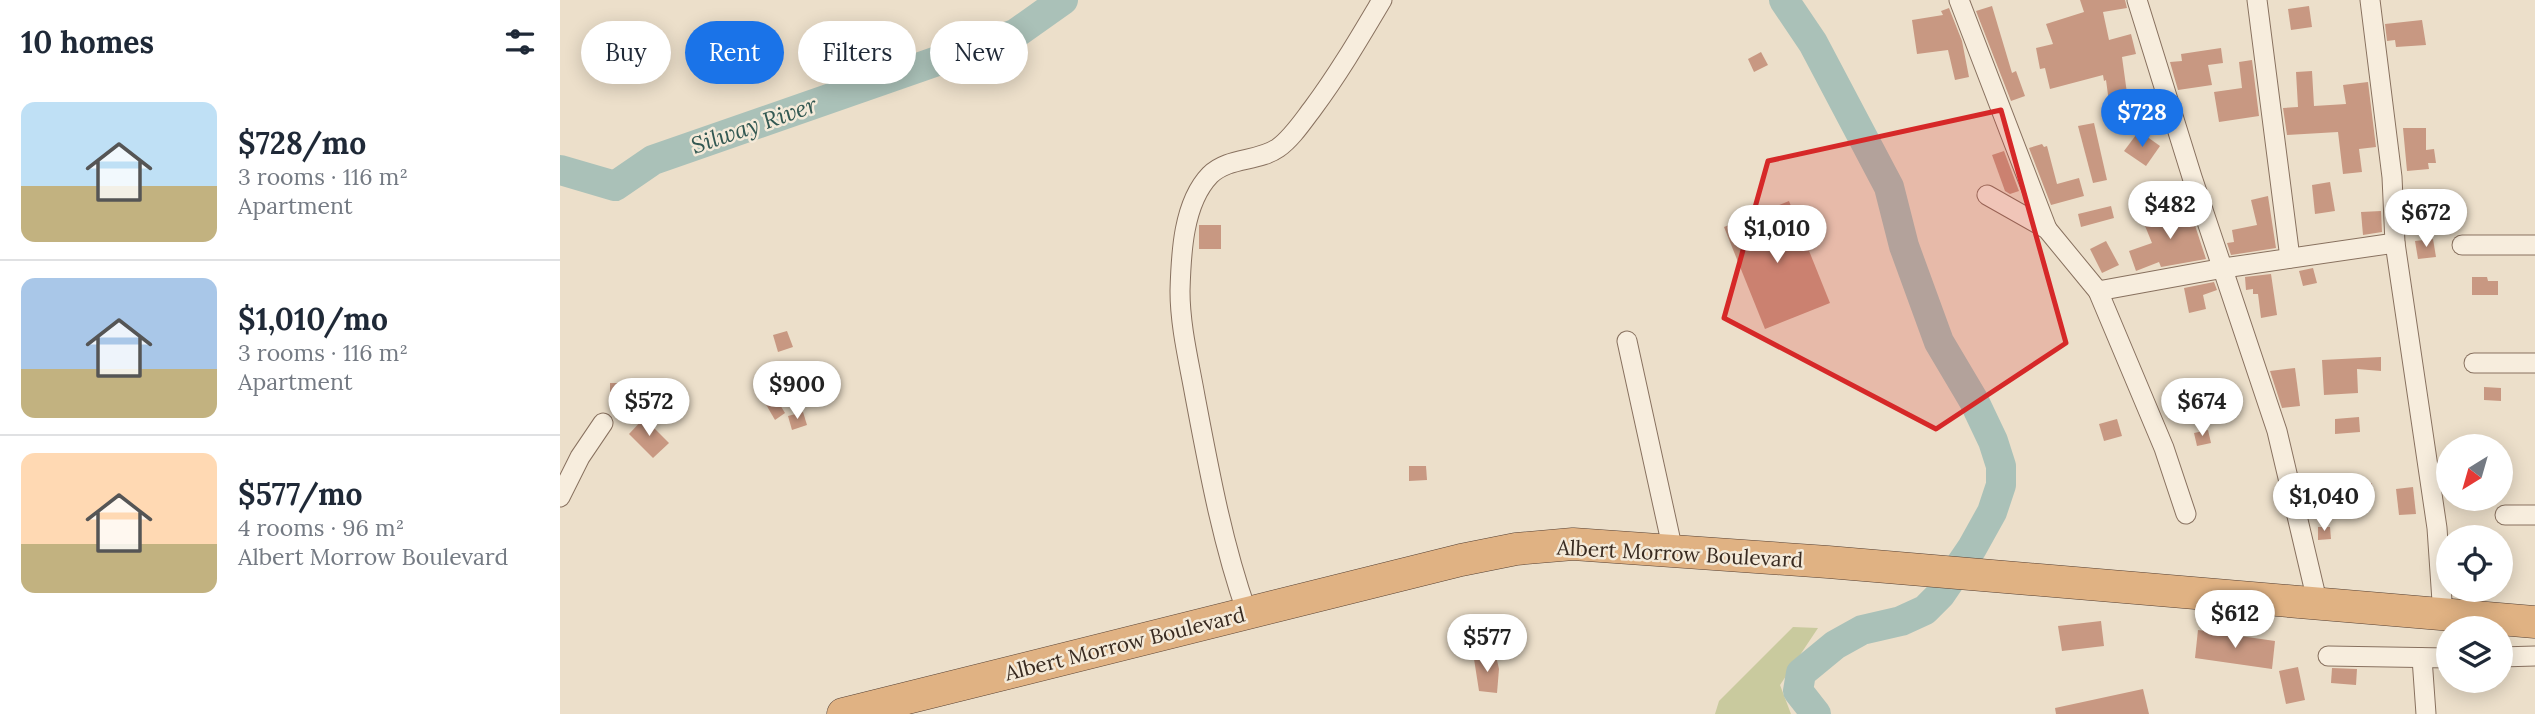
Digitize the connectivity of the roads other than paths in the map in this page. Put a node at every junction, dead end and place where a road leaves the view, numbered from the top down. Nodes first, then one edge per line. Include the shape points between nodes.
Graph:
1 (1382, 0) edge
2 (1959, 0) edge
3 (2137, 0) edge
4 (2256, 0) edge
5 (2370, 0) edge
6 (1987, 195) dead end
7 (2047, 229) junction
8 (2395, 243) junction
9 (2462, 245) dead end
10 (2535, 245) edge
11 (2290, 258) junction
12 (2224, 268) junction
13 (2098, 291) junction
14 (1627, 341) dead end
15 (2474, 363) dead end
16 (2535, 363) edge
17 (603, 423) dead end
18 (560, 497) edge
19 (2186, 514) dead end
20 (2505, 515) dead end
21 (2535, 515) edge
22 (1673, 551) junction
23 (2318, 605) junction
24 (1247, 613) junction
25 (2443, 616) joint
26 (2513, 621) edge
27 (2535, 622) edge
28 (2329, 656) dead end
29 (2535, 656) edge
30 (2513, 657) edge
31 (2422, 658) junction
32 (2436, 658) edge
33 (843, 714) edge
34 (2426, 714) edge

1 - 24 street via 1336,76 1284,144 1210,175 1188,217 1180,294 1187,348 1216,507
2 - 7 street
3 - 12 street
4 - 11 street
5 - 8 street via 2392,177
6 - 7 street
7 - 13 street
8 - 11 street
8 - 25 street via 2437,528
9 - 10 street
11 - 12 street
12 - 13 street
12 - 23 street via 2277,431
13 - 19 street via 2164,448
14 - 22 street
15 - 16 street
17 - 18 street
20 - 21 street
22 - 23 highway, Albert Morrow Boulevard
22 - 24 highway, Albert Morrow Boulevard via 1573,544 1516,549
23 - 25 highway, Albert Morrow Boulevard
24 - 33 highway, Albert Morrow Boulevard
26 - 27 highway, Albert Morrow Boulevard
28 - 31 street
29 - 30 street
31 - 32 street
31 - 34 street

